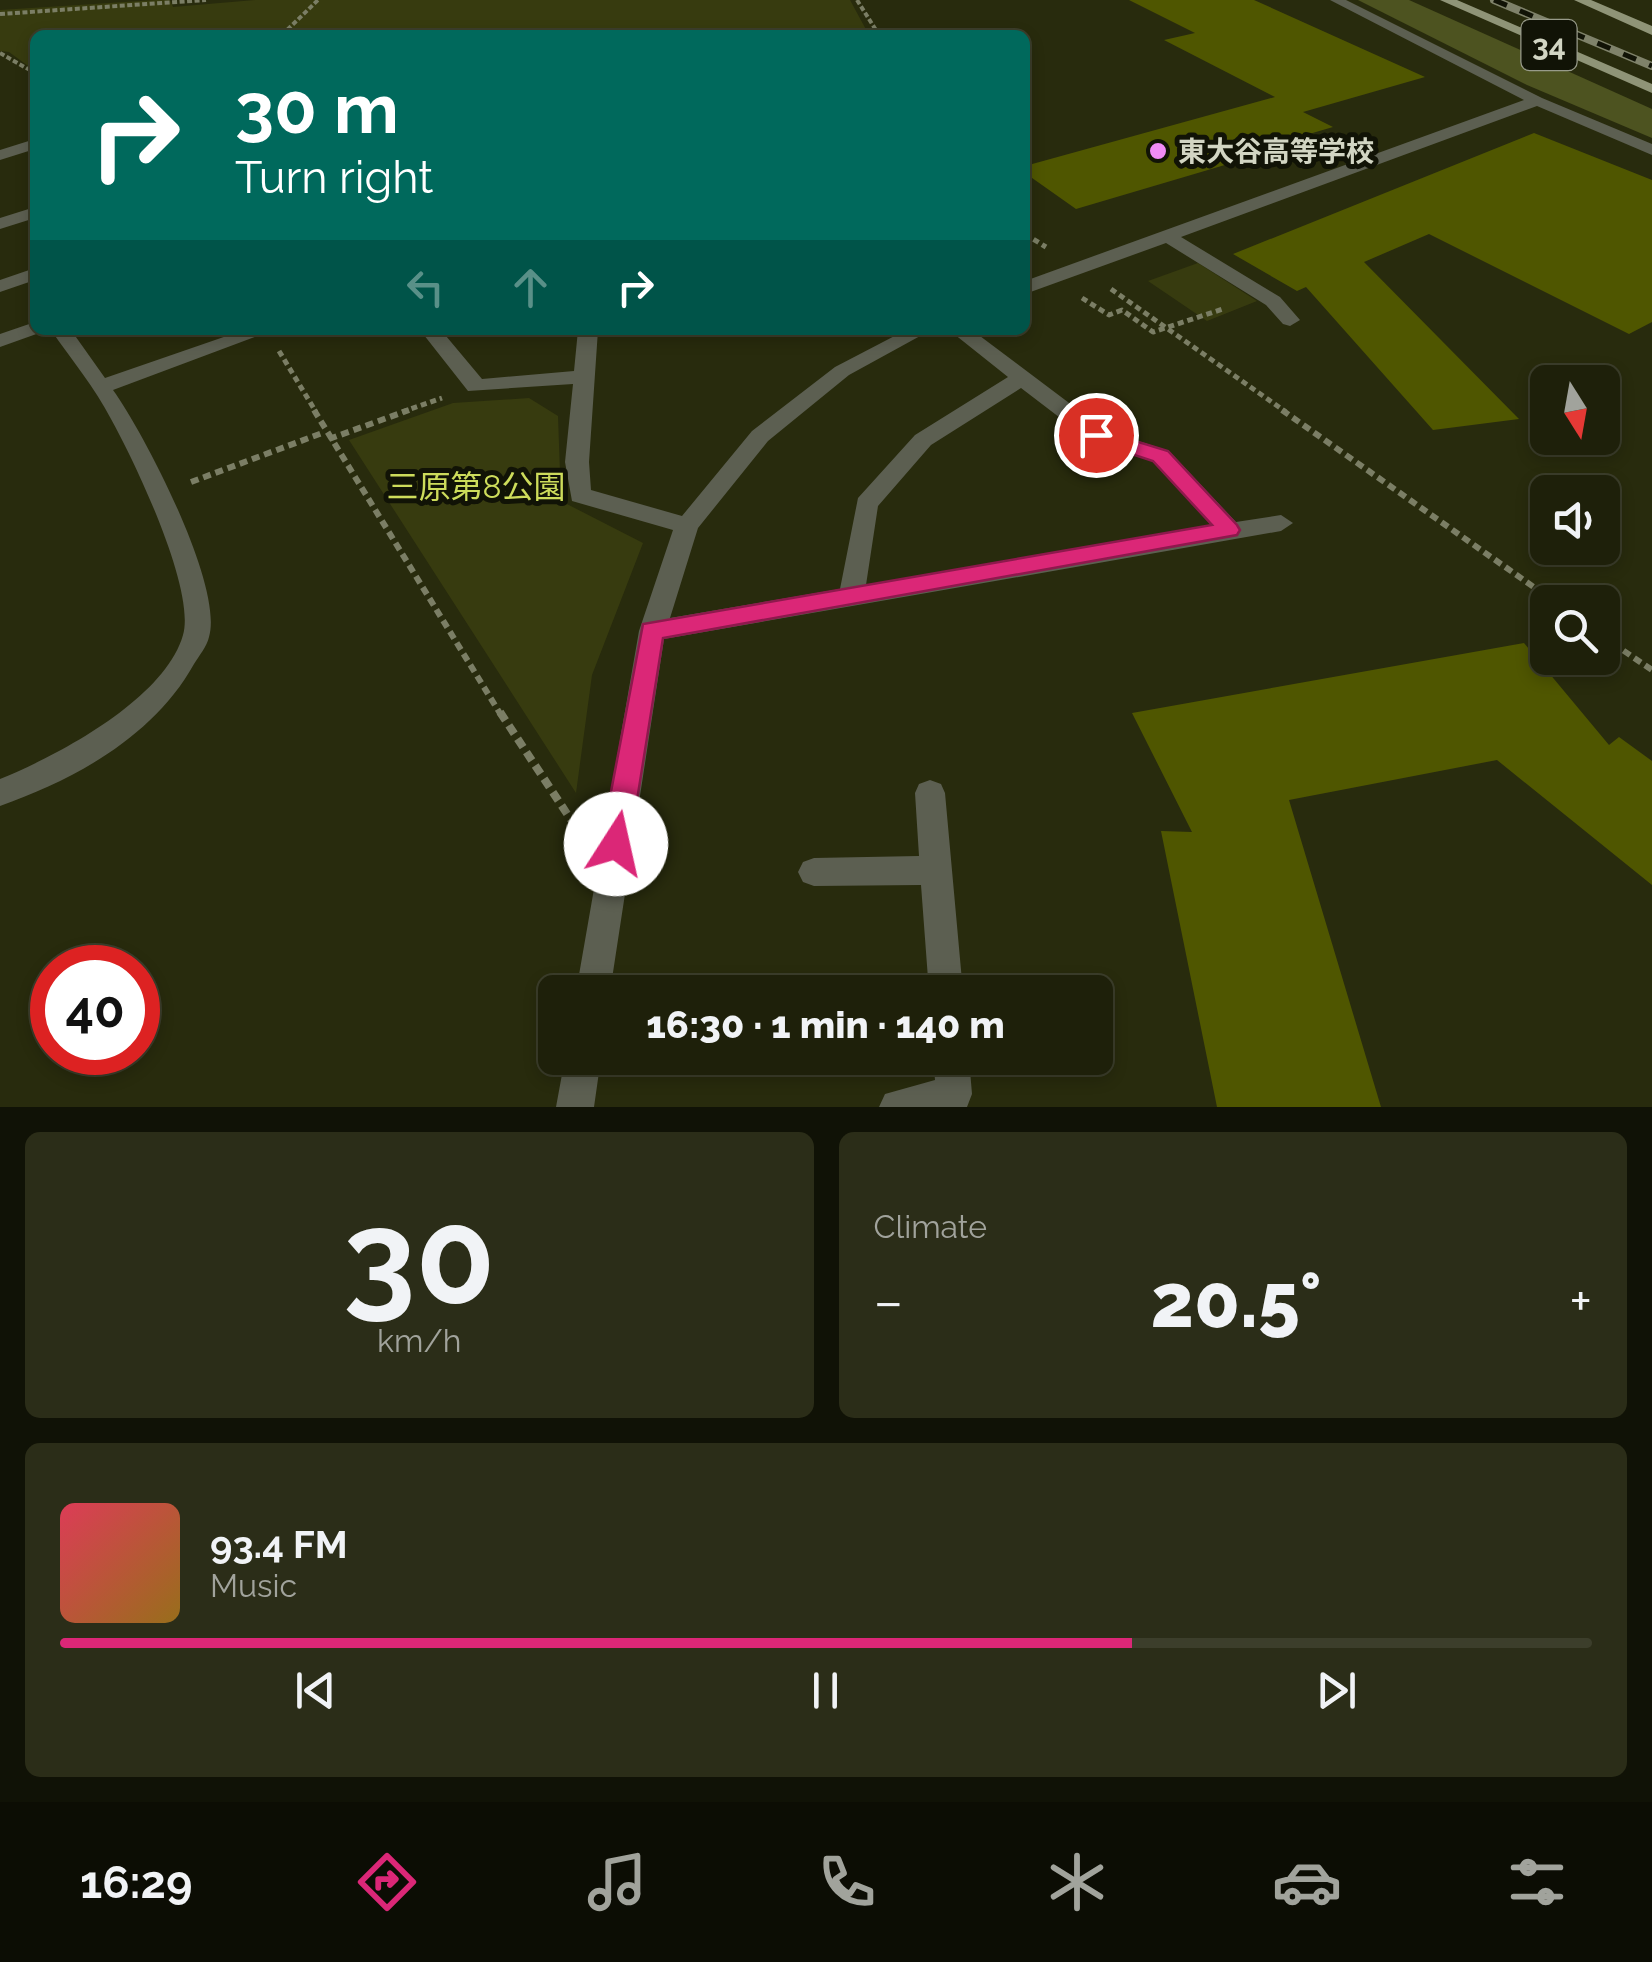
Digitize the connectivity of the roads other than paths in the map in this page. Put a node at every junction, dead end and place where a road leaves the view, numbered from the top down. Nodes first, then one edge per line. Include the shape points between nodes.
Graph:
1 (1336, 0) edge
2 (1446, 0) edge
3 (1580, 0) edge
4 (1612, 0) edge
5 (1652, 18) edge
6 (1652, 32) edge
7 (1652, 89) edge
8 (1537, 101) junction
9 (30, 146) edge
10 (1652, 150) edge
11 (0, 155) edge
12 (30, 214) edge
13 (0, 224) edge
14 (1168, 236) junction
15 (30, 276) edge
16 (0, 286) edge
17 (1030, 286) edge
18 (1290, 320) dead end
19 (30, 330) edge
20 (65, 335) edge
21 (434, 335) edge
22 (588, 335) edge
23 (910, 335) edge
24 (965, 335) edge
25 (270, 338) edge
26 (0, 341) edge
27 (584, 377) junction
28 (1020, 379) junction
29 (103, 386) junction
30 (1281, 523) dead end
31 (686, 526) junction
32 (1229, 530) junction
33 (852, 595) junction
34 (652, 631) junction
35 (0, 793) edge
36 (930, 793) dead end
37 (936, 870) junction
38 (814, 872) dead end
39 (595, 975) edge
40 (945, 975) edge
41 (580, 1075) edge
42 (953, 1075) edge
43 (575, 1107) edge
44 (898, 1107) edge

1 - 8 street
2 - 7 main road, 34
3 - 6 main road
4 - 5 main road
8 - 10 street
8 - 14 street
9 - 11 street
12 - 13 street
14 - 17 street
14 - 18 street via 1273,301
15 - 16 street
19 - 26 street
20 - 29 street
21 - 27 street via 476,386
22 - 27 street
23 - 31 street via 842,371 760,436
24 - 28 street
25 - 29 street
27 - 31 street via 580,495
28 - 32 street via 1096,435 1160,456
28 - 33 street via 923,440 866,504
29 - 35 street via 191,570 198,635 171,680 124,728
30 - 32 street
31 - 34 street
32 - 33 street
33 - 34 street
34 - 39 street
36 - 37 street
37 - 38 street
37 - 40 street
41 - 43 street
42 - 44 street via 954,1094

